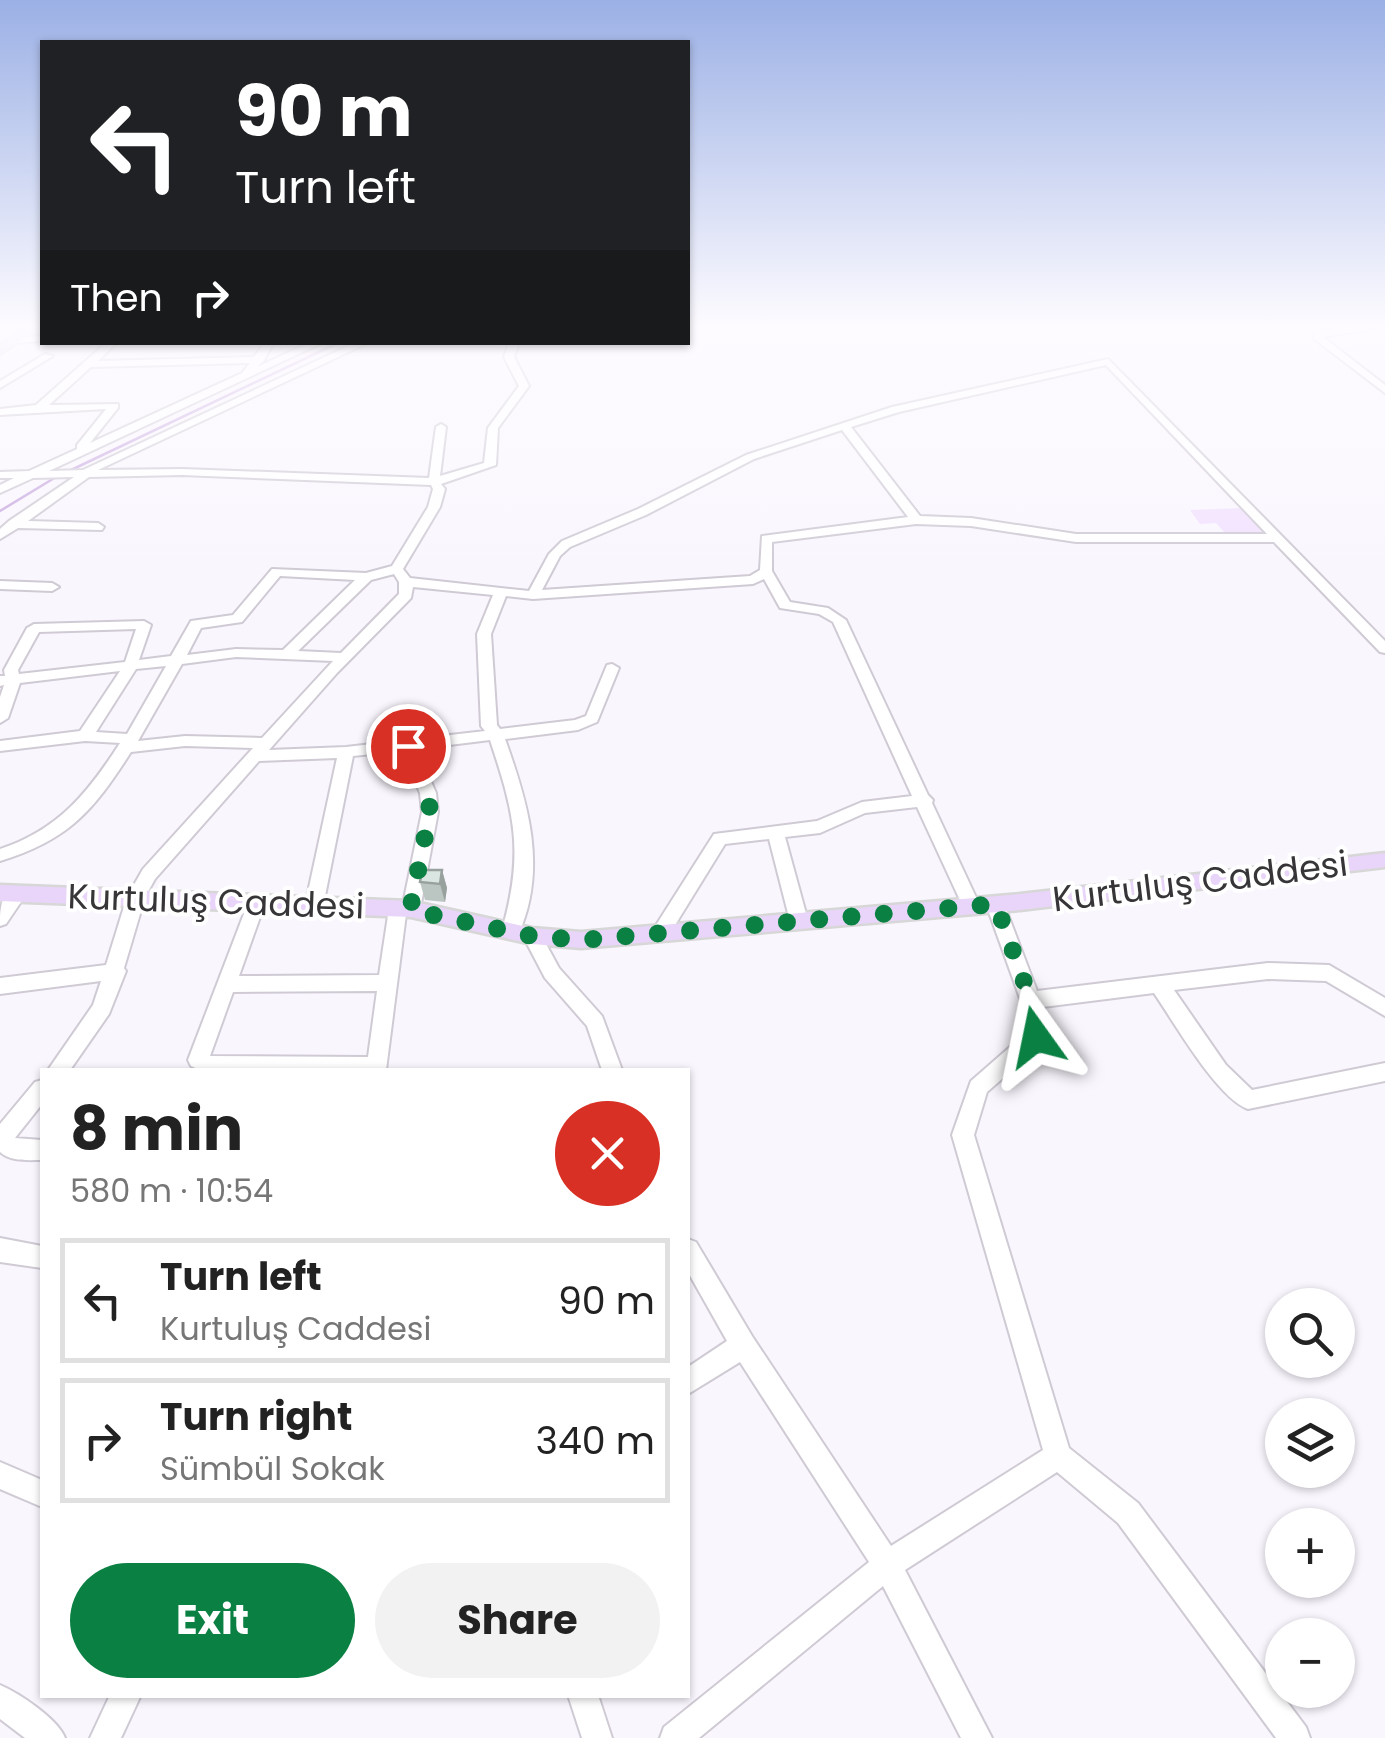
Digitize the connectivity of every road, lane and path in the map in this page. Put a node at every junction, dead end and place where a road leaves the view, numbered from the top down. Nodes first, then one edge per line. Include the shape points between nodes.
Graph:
1 (31, 409) edge
2 (112, 409) edge
3 (173, 409) edge
4 (221, 409) edge
5 (507, 409) edge
6 (903, 409) edge
7 (1153, 409) edge
8 (2, 413) edge
9 (104, 421) junction
10 (843, 425) junction
11 (441, 427) dead end
12 (129, 430) junction
13 (72, 457) junction
14 (81, 474) junction
15 (0, 475) edge
16 (33, 475) junction
17 (434, 482) junction
18 (0, 489) edge
19 (916, 520) junction
20 (13, 524) junction
21 (98, 527) dead end
22 (0, 535) edge
23 (1276, 538) junction
24 (766, 571) junction
25 (402, 576) junction
26 (366, 577) junction
27 (52, 586) dead end
28 (2, 589) edge
29 (500, 594) junction
30 (533, 594) junction
31 (1385, 649) edge
32 (289, 652) junction
33 (345, 657) junction
34 (176, 661) junction
35 (130, 667) junction
36 (612, 668) dead end
37 (6, 681) edge
38 (0, 718) edge
39 (496, 734) junction
40 (85, 736) junction
41 (129, 743) junction
42 (0, 746) edge
43 (408, 746) junction
44 (261, 749) junction
45 (346, 752) junction
46 (925, 800) junction
47 (776, 834) junction
48 (0, 855) edge
49 (1385, 860) edge
50 (9, 893) edge
51 (136, 897) junction
52 (256, 903) junction
53 (996, 904) junction
54 (314, 906) junction
55 (971, 906) junction
56 (404, 909) junction
57 (0, 919) edge
58 (799, 921) junction
59 (522, 933) junction
60 (660, 933) junction
61 (116, 971) junction
62 (388, 983) junction
63 (226, 984) junction
64 (1159, 984) junction
65 (0, 986) edge
66 (1030, 1000) junction
67 (1385, 1008) edge
68 (59, 1068) edge
69 (376, 1068) edge
70 (611, 1068) edge
71 (1385, 1072) edge
72 (40, 1091) edge
73 (0, 1139) edge
74 (40, 1150) edge
75 (0, 1250) edge
76 (690, 1253) edge
77 (40, 1257) edge
78 (743, 1346) junction
79 (690, 1381) edge
80 (1058, 1456) junction
81 (0, 1475) edge
82 (40, 1493) edge
83 (887, 1564) junction
84 (125, 1698) edge
85 (584, 1698) edge
86 (0, 1700) edge
87 (50, 1738) edge
88 (105, 1738) edge
89 (597, 1738) edge
90 (674, 1738) edge
91 (978, 1738) edge
92 (1295, 1738) edge

1 - 8 street
2 - 9 street
3 - 12 street
4 - 14 street
5 - 17 street via 493,428 490,464
6 - 10 street
7 - 23 street
9 - 12 street
9 - 13 street
10 - 19 street
10 - 30 street via 750,457 566,544
11 - 17 street
12 - 13 street
13 - 16 street
14 - 16 street
14 - 17 street
14 - 20 street
15 - 16 street
16 - 18 street
17 - 25 street via 434,507
19 - 23 street via 1076,538
19 - 24 street via 770,536
20 - 21 street
20 - 22 street
23 - 31 street
24 - 30 street via 753,580
24 - 46 street via 785,605 839,620
25 - 26 street
25 - 29 street
25 - 33 street via 406,595
26 - 32 street
26 - 34 street via 277,572 236,620 196,624
27 - 28 street
29 - 30 street
29 - 39 street via 484,634 490,726
32 - 33 street
32 - 34 street
33 - 44 street
34 - 35 street
34 - 41 street
35 - 37 street
35 - 37 street via 144,626 34,628
35 - 40 street
36 - 39 street via 592,718
37 - 38 street
39 - 43 street
39 - 59 street via 527,848
40 - 41 street
40 - 42 street
41 - 44 street
41 - 48 street via 56,831
43 - 45 street
43 - 56 street via 430,812
44 - 45 street
44 - 51 street
45 - 54 street
46 - 47 street via 862,808 820,828
46 - 55 street
47 - 58 street
47 - 60 street via 720,838
49 - 53 main road, Kurtuluş Caddesi
50 - 51 main road, Kurtuluş Caddesi
50 - 57 street
51 - 52 main road, Kurtuluş Caddesi
51 - 61 street
52 - 54 main road, Kurtuluş Caddesi
52 - 63 street
53 - 55 main road, Kurtuluş Caddesi
53 - 66 street
54 - 56 main road, Kurtuluş Caddesi
55 - 58 main road, Kurtuluş Caddesi
56 - 59 main road, Kurtuluş Caddesi
56 - 62 street
58 - 60 main road, Kurtuluş Caddesi
59 - 60 main road, Kurtuluş Caddesi via 582,940
59 - 70 street via 595,1022
61 - 65 street
61 - 68 street via 102,1008
62 - 63 street
62 - 69 street
63 - 69 street via 198,1060
64 - 66 street
64 - 67 street via 1268,971 1329,973
64 - 71 street via 1248,1100
66 - 80 street via 1036,1037 978,1087 963,1135
72 - 73 street
73 - 74 street via 11,1149
75 - 77 street
76 - 78 street
78 - 79 street
78 - 83 street
80 - 83 street
80 - 92 street via 1128,1513
81 - 82 street
83 - 90 street
83 - 91 street
84 - 88 street
85 - 89 street
86 - 87 street

